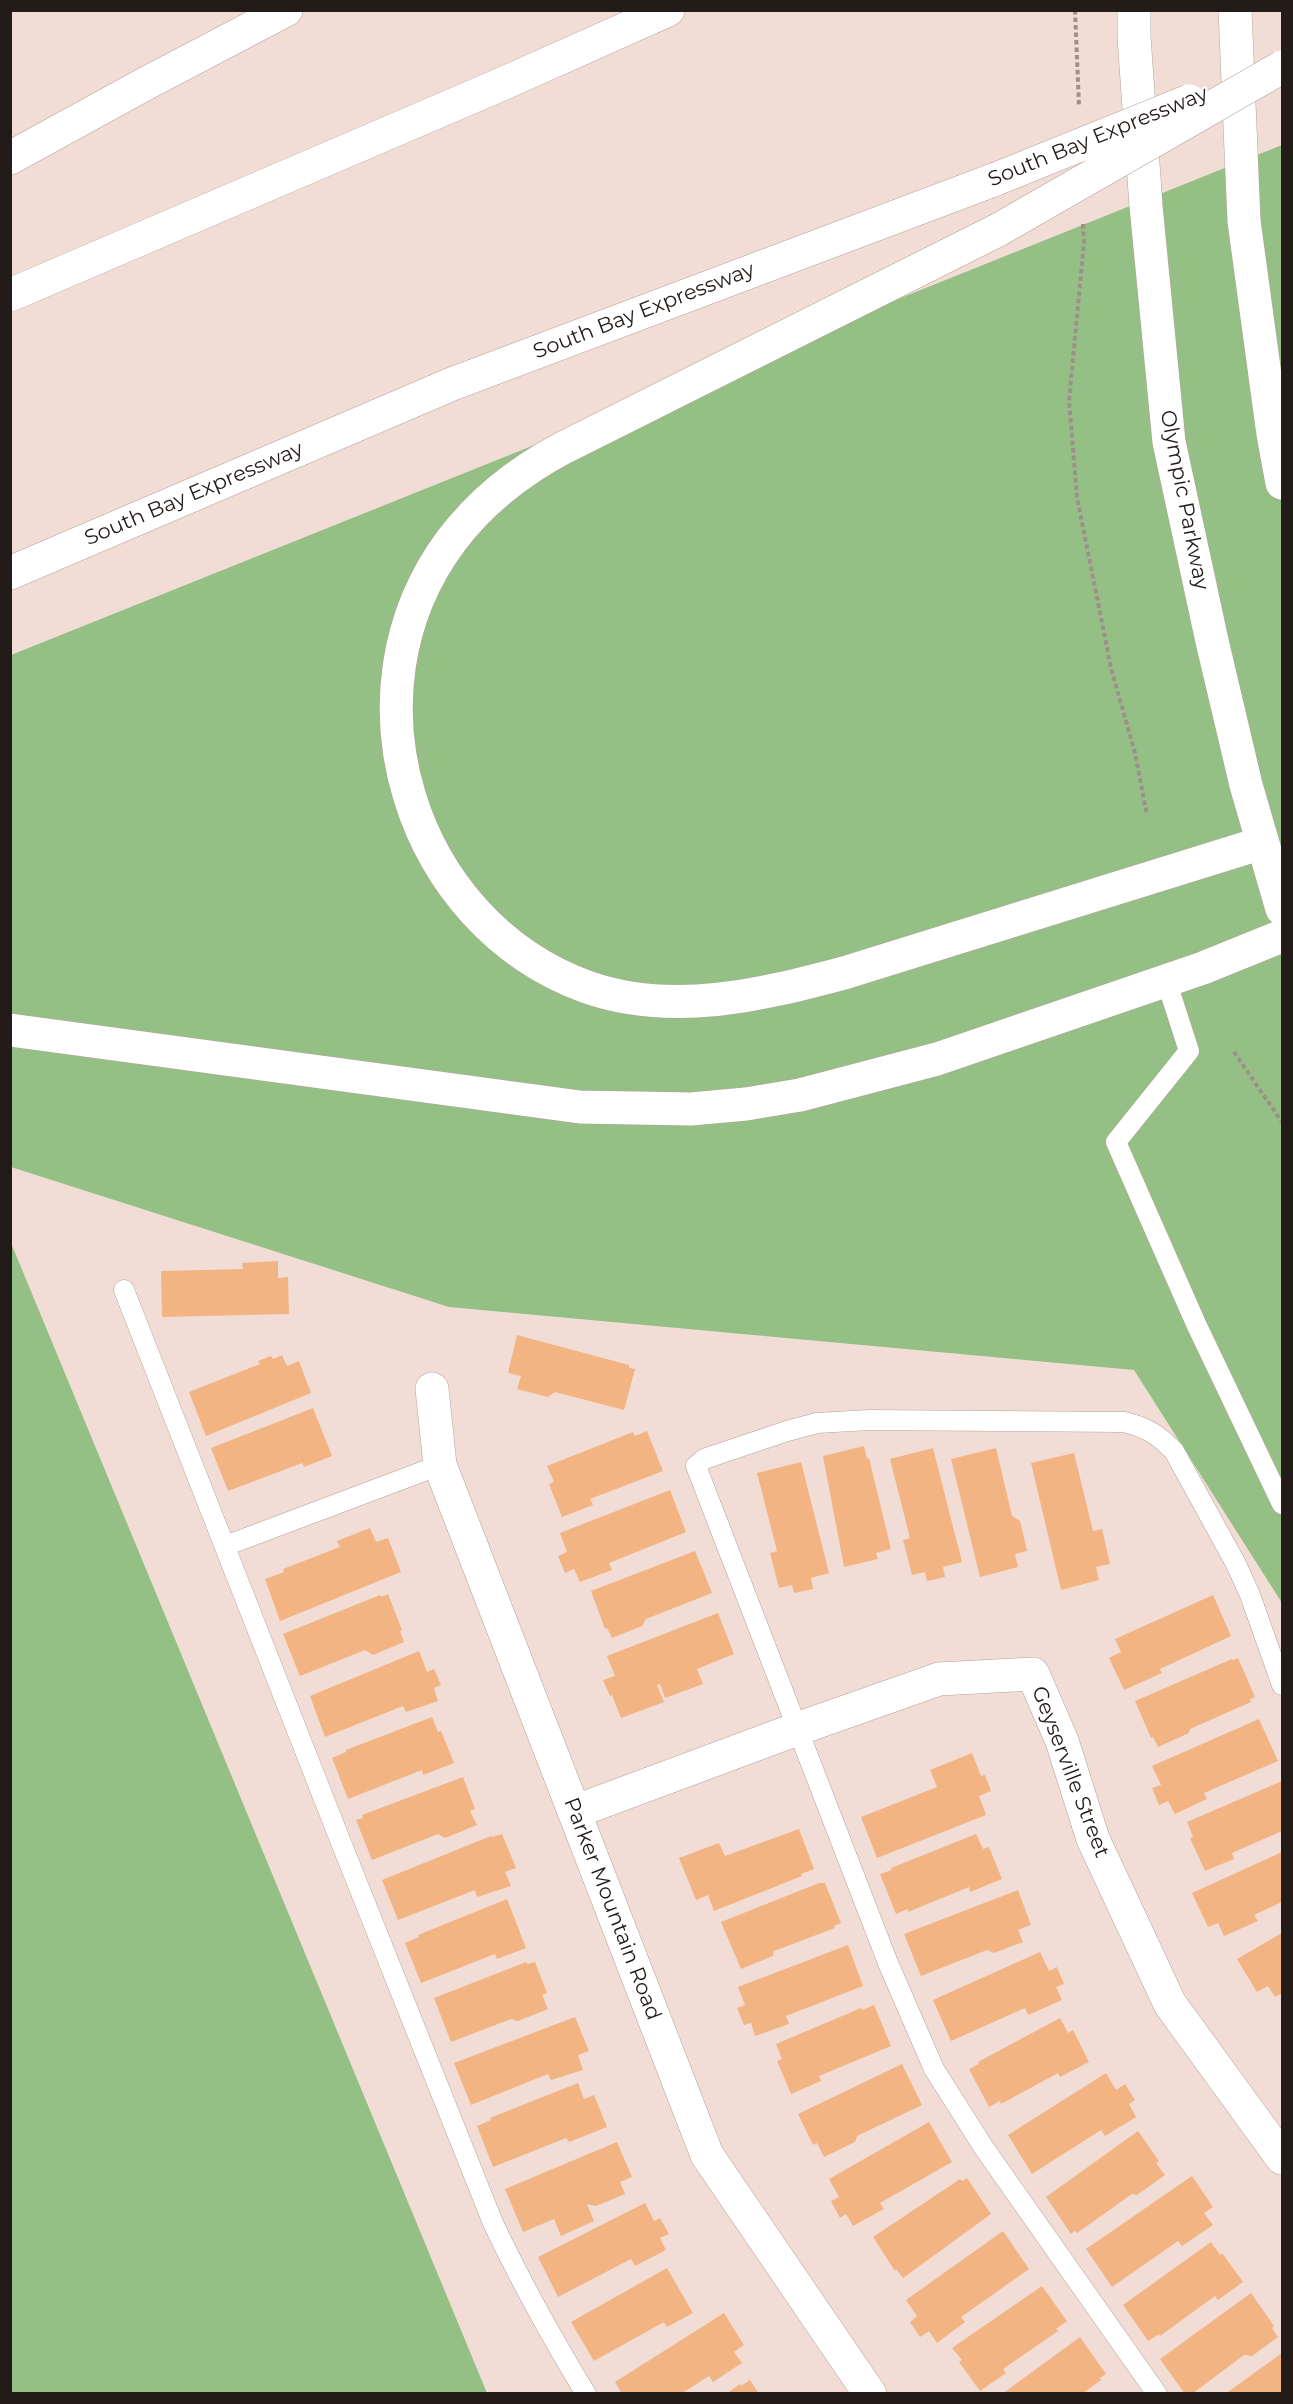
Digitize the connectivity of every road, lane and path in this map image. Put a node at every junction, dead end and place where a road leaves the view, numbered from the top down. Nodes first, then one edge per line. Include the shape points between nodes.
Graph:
1 (286, 10) edge
2 (668, 10) edge
3 (1075, 10) edge
4 (1134, 10) edge
5 (1235, 10) edge
6 (1282, 65) edge
7 (1079, 115) dead end
8 (10, 158) edge
9 (1083, 219) dead end
10 (10, 295) edge
11 (1282, 483) edge
12 (10, 573) edge
13 (1147, 815) dead end
14 (1262, 843) junction
15 (1282, 909) edge
16 (1282, 936) edge
17 (1167, 980) junction
18 (10, 1030) edge
19 (1234, 1052) dead end
20 (1282, 1122) edge
21 (124, 1290) dead end
22 (432, 1389) dead end
23 (440, 1465) junction
24 (1282, 1504) edge
25 (225, 1546) junction
26 (1282, 1685) edge
27 (797, 1729) junction
28 (574, 1812) junction
29 (1282, 2158) edge
30 (586, 2394) edge
31 (870, 2394) edge
32 (1157, 2394) edge

1 - 8 main road
2 - 10 main road
3 - 7 path
4 - 14 main road, Olympic Parkway via 1146,206 1169,442 1245,785
5 - 11 main road via 1244,221
6 - 12 main road, South Bay Expressway, bridge via 996,179 452,384
6 - 14 main road, bridge via 998,230 563,448 500,488 472,514 430,575 403,645 396,720 405,785 420,829 435,860 476,914 527,956 557,973 588,987 626,997 703,1002 794,987
9 - 13 path via 1069,401 1077,497 1111,668 1135,753
14 - 15 main road, Olympic Parkway
16 - 17 main road
17 - 18 main road via 937,1059 854,1083 768,1100 691,1109 569,1106
17 - 24 lane via 1189,1051 1116,1142 1197,1326
19 - 20 path
21 - 25 lane
22 - 23 main road, Parker Mountain Road
23 - 25 lane
23 - 28 main road, Parker Mountain Road
25 - 30 lane via 494,2223 519,2278
26 - 27 lane via 1236,1564 1174,1451 1147,1428 1124,1422 817,1423 704,1459 696,1467
27 - 28 main road, Geyserville Street
27 - 29 main road, Geyserville Street via 939,1679 1033,1674 1062,1742 1093,1839 1170,2004
27 - 32 lane via 888,1963 934,2069 984,2148
28 - 31 main road, Parker Mountain Road via 707,2155

